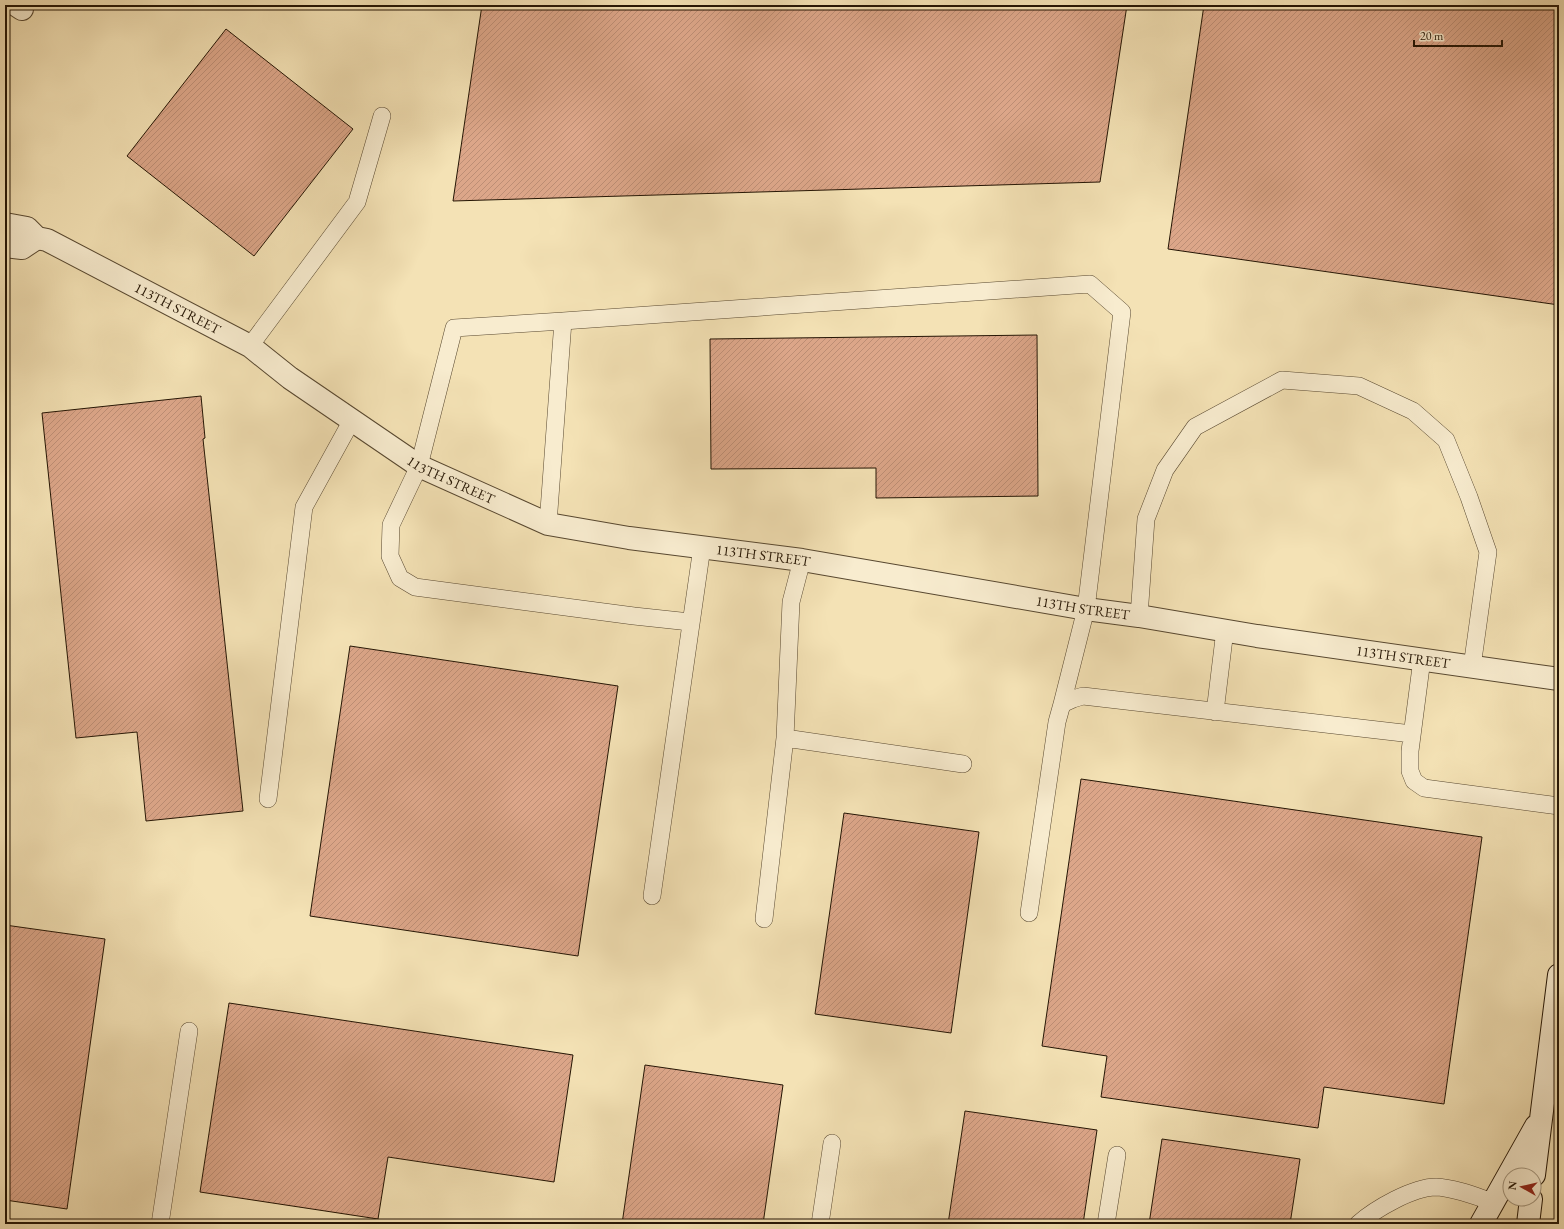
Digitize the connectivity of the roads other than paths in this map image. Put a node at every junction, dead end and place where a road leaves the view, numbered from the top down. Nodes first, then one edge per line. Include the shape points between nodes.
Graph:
1 (382, 116) dead end
2 (5, 224) edge
3 (37, 238) junction
4 (5, 246) edge
5 (563, 321) junction
6 (250, 346) junction
7 (352, 420) junction
8 (419, 466) junction
9 (548, 524) junction
10 (702, 547) junction
11 (802, 560) junction
12 (1086, 609) junction
13 (1139, 616) junction
14 (690, 622) junction
15 (1226, 630) junction
16 (1422, 659) junction
17 (1472, 666) junction
18 (1559, 679) edge
19 (1062, 704) junction
20 (1215, 712) junction
21 (1412, 734) junction
22 (785, 738) junction
23 (963, 764) dead end
24 (268, 799) dead end
25 (1559, 806) edge
26 (652, 896) dead end
27 (1029, 913) dead end
28 (764, 919) dead end
29 (1559, 975) edge
30 (1557, 1012) edge
31 (189, 1031) dead end
32 (1541, 1116) junction
33 (832, 1143) dead end
34 (1117, 1155) dead end
35 (1535, 1167) edge
36 (1493, 1202) junction
37 (1530, 1207) edge
38 (160, 1224) edge
39 (820, 1224) edge
40 (1106, 1224) edge
41 (1358, 1224) edge
42 (1481, 1224) edge
43 (1528, 1224) edge

1 - 6 lane via 357,202
2 - 3 street, 113TH STREET via 27,228
3 - 4 street via 22,248
3 - 6 street, 113TH STREET via 47,240
5 - 8 lane via 454,328
5 - 9 lane
5 - 12 lane via 1090,284 1122,312
6 - 7 street, 113TH STREET via 290,378
7 - 8 street, 113TH STREET
7 - 24 lane via 304,507
8 - 9 street, 113TH STREET
8 - 14 lane via 391,525 390,556 400,578 415,587
9 - 10 street, 113TH STREET
10 - 11 street, 113TH STREET
10 - 14 lane
11 - 12 street, 113TH STREET
11 - 22 lane via 791,602
12 - 13 street, 113TH STREET
12 - 19 lane
13 - 15 street, 113TH STREET
13 - 17 lane via 1146,519 1165,470 1195,427 1282,380 1359,386 1413,411 1446,440 1488,552
14 - 26 lane
15 - 16 street, 113TH STREET
15 - 20 lane
16 - 17 street, 113TH STREET
16 - 21 lane
17 - 18 street, 113TH STREET
19 - 20 lane via 1083,696
19 - 27 lane via 1057,722
20 - 21 lane
21 - 25 lane via 1410,771 1414,781 1424,788
22 - 23 lane
22 - 28 lane
29 - 30 street
30 - 32 street
31 - 38 lane
32 - 35 street
32 - 36 street
33 - 39 lane
34 - 40 lane
36 - 41 lane via 1466,1192 1437,1187 1424,1188 1386,1205
36 - 42 street
37 - 43 street

